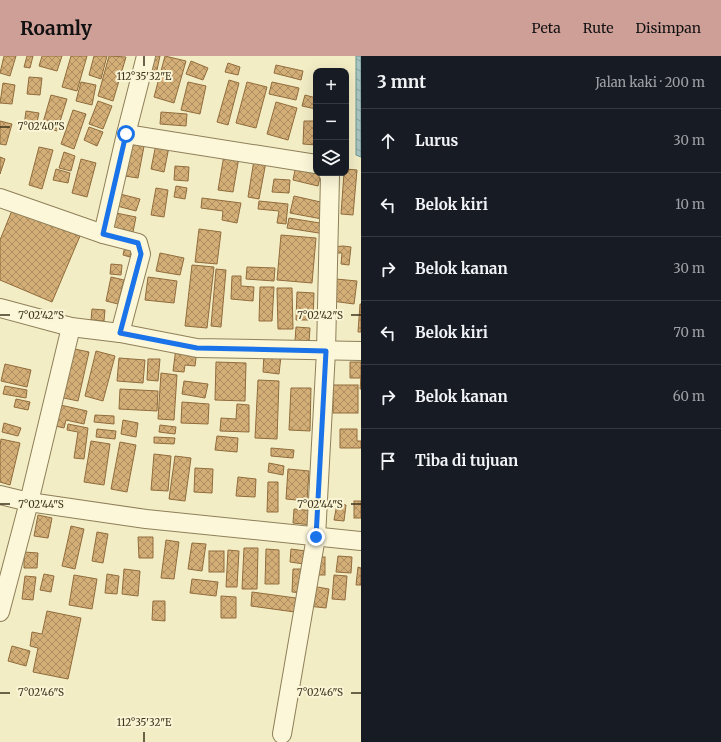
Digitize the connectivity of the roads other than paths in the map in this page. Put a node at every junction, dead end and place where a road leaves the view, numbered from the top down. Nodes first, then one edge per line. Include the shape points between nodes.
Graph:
1 (146, 56) edge
2 (126, 134) junction
3 (313, 164) edge
4 (330, 176) edge
5 (0, 198) edge
6 (103, 234) junction
7 (0, 308) edge
8 (71, 327) junction
9 (120, 333) junction
10 (326, 351) junction
11 (361, 351) edge
12 (0, 495) edge
13 (29, 502) junction
14 (316, 537) junction
15 (361, 541) edge
16 (0, 612) edge
17 (282, 734) dead end

1 - 2 street
2 - 3 street
2 - 6 street
4 - 10 street
5 - 6 street
6 - 9 street via 138,243 141,254
7 - 8 street
8 - 9 street
8 - 13 street
9 - 10 street via 197,348
10 - 11 street
10 - 14 street
12 - 13 street
13 - 14 street via 146,519
13 - 16 street
14 - 15 street
14 - 17 street

